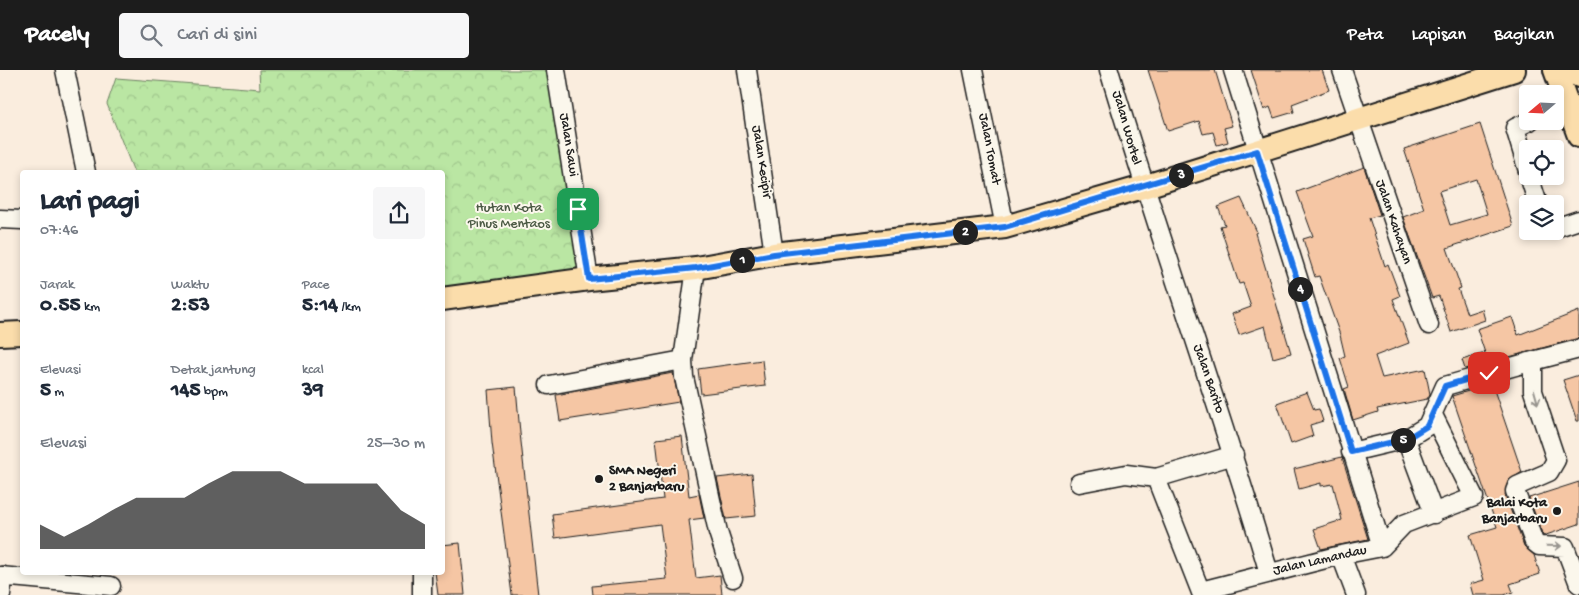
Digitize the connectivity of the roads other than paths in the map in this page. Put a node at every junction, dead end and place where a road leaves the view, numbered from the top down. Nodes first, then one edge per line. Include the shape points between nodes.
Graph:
1 (65, 70) edge
2 (556, 70) edge
3 (747, 70) edge
4 (973, 70) edge
5 (1109, 70) edge
6 (1233, 70) edge
7 (1342, 70) edge
8 (1514, 70) edge
9 (1556, 70) edge
10 (1577, 70) edge
11 (1579, 76) edge
12 (1558, 85) edge
13 (1564, 114) edge
14 (1357, 119) junction
15 (1519, 125) edge
16 (1579, 136) edge
17 (1519, 144) edge
18 (1257, 151) junction
19 (86, 170) edge
20 (1143, 187) junction
21 (0, 219) edge
22 (20, 220) edge
23 (1579, 220) edge
24 (1564, 225) edge
25 (1005, 227) junction
26 (774, 254) junction
27 (696, 268) junction
28 (589, 279) junction
29 (445, 299) edge
30 (1429, 325) dead end
31 (20, 333) edge
32 (0, 334) edge
33 (1579, 349) edge
34 (683, 360) junction
35 (1533, 361) junction
36 (549, 385) dead end
37 (1433, 414) junction
38 (1406, 439) junction
39 (1351, 452) junction
40 (1234, 455) junction
41 (1156, 478) junction
42 (1079, 483) dead end
43 (1434, 514) junction
44 (1382, 546) junction
45 (1341, 555) junction
46 (1269, 573) junction
47 (422, 575) edge
48 (2, 576) edge
49 (733, 578) dead end
50 (111, 584) edge
51 (1579, 584) edge
52 (1202, 593) edge
53 (1, 595) edge
54 (422, 595) edge
55 (1356, 595) edge

1 - 19 street
2 - 28 street, Jalan Sawi
3 - 26 street, Jalan Kecipir
4 - 25 street, Jalan Tomat
5 - 20 street, Jalan Wortel
6 - 18 street
7 - 14 street, Jalan Kahayan
8 - 14 main road
9 - 12 main road
10 - 11 main road
13 - 16 main road
14 - 18 main road
14 - 30 street, Jalan Kahayan
15 - 17 street via 1515,132
18 - 20 main road
18 - 39 street
20 - 25 main road
20 - 40 street, Jalan Barito
21 - 22 street
23 - 24 street
25 - 26 main road
26 - 27 main road
27 - 28 main road
27 - 34 street
28 - 29 main road
31 - 32 main road
33 - 35 street
34 - 36 street
34 - 49 street via 708,491
35 - 37 street via 1445,386
35 -> 51 street via 1533,390 1556,460 1549,472 1517,486 1515,491 1534,542 1539,546 1565,547
37 - 38 street via 1427,426
37 - 43 street via 1474,497
38 - 39 street
38 - 43 street
39 - 44 street
40 - 41 street
40 - 46 street, Jalan Barito
41 - 42 street via 1126,474
41 - 52 street
43 - 44 street via 1404,524
44 - 45 street, Jalan Lamandau
45 - 46 street, Jalan Lamandau
45 - 55 street
46 - 52 street, Jalan Lamandau
47 - 54 street
48 - 50 street
48 - 53 street

